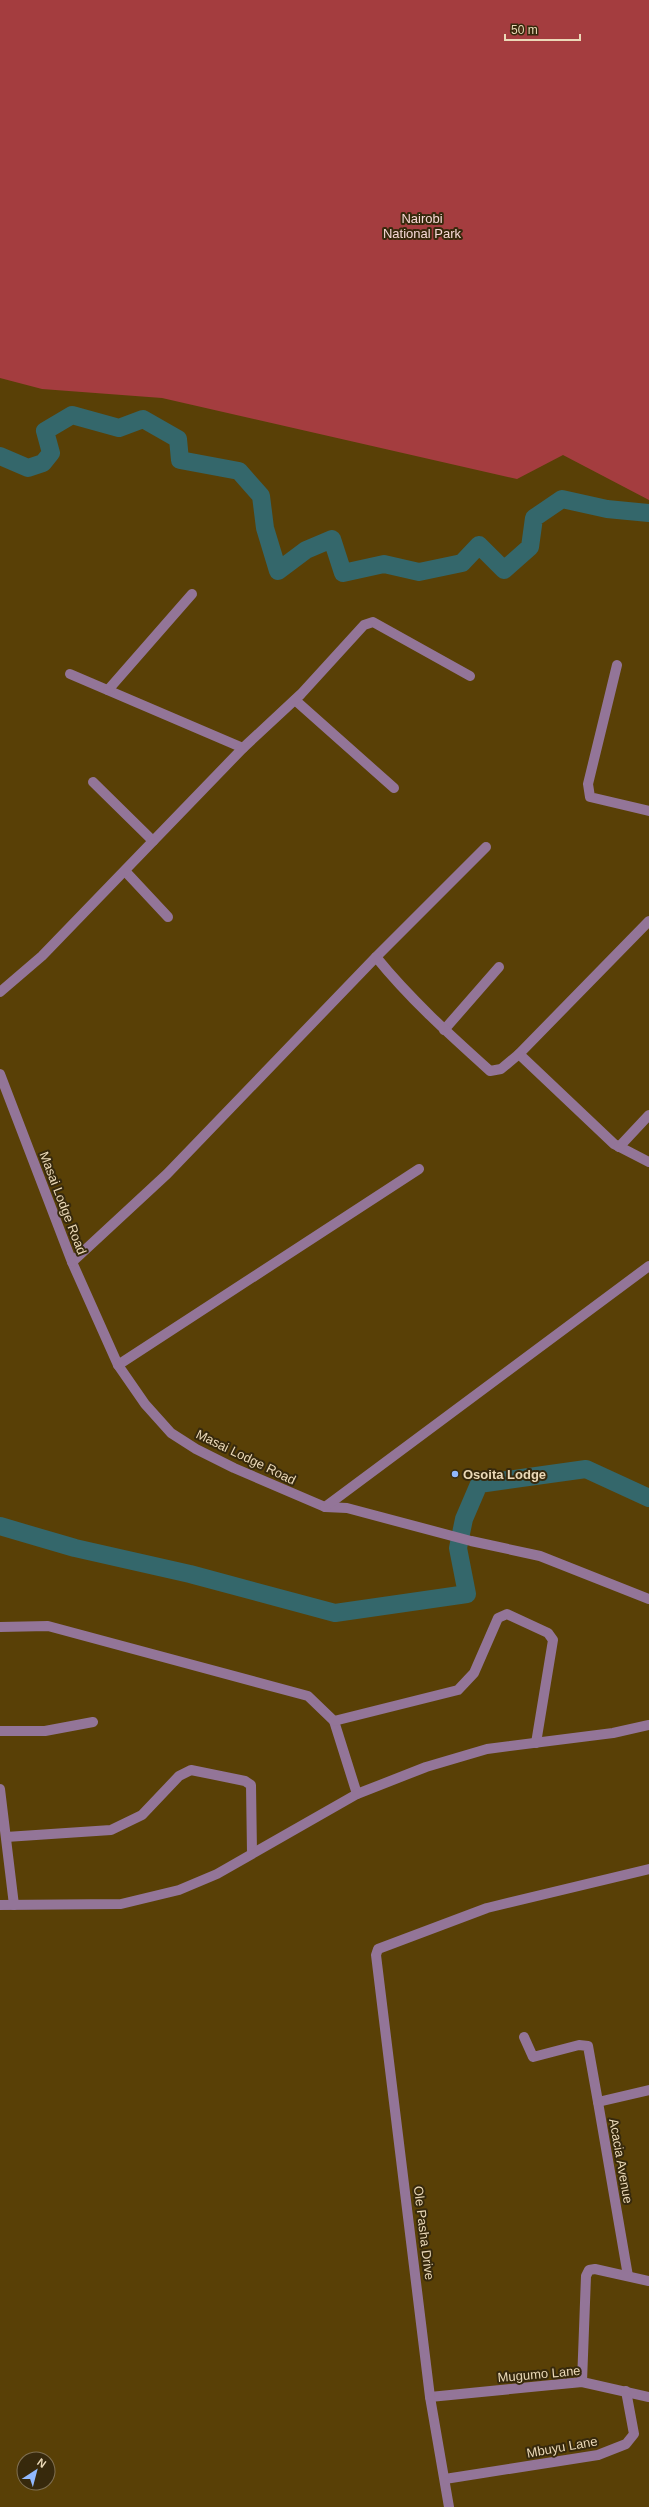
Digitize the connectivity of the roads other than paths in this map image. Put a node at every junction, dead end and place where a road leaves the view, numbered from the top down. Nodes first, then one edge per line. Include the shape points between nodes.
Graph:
1 (192, 594) dead end
2 (617, 665) dead end
3 (70, 674) dead end
4 (470, 676) dead end
5 (108, 690) junction
6 (295, 700) junction
7 (243, 748) junction
8 (93, 782) dead end
9 (394, 788) dead end
10 (649, 811) edge
11 (153, 841) junction
12 (486, 847) dead end
13 (125, 871) junction
14 (168, 917) dead end
15 (649, 921) edge
16 (376, 957) junction
17 (500, 967) dead end
18 (0, 992) edge
19 (444, 1030) junction
20 (519, 1054) junction
21 (0, 1074) edge
22 (649, 1115) edge
23 (619, 1147) junction
24 (649, 1162) edge
25 (419, 1169) dead end
26 (72, 1262) junction
27 (649, 1266) edge
28 (118, 1365) junction
29 (325, 1507) junction
30 (649, 1599) edge
31 (0, 1627) edge
32 (334, 1721) junction
33 (93, 1722) dead end
34 (649, 1725) edge
35 (0, 1731) edge
36 (536, 1743) junction
37 (0, 1789) edge
38 (356, 1794) junction
39 (6, 1837) junction
40 (252, 1853) junction
41 (649, 1869) edge
42 (0, 1905) edge
43 (14, 1905) junction
44 (524, 2037) dead end
45 (649, 2090) edge
46 (598, 2102) junction
47 (628, 2276) junction
48 (649, 2281) edge
49 (582, 2382) junction
50 (626, 2391) junction
51 (430, 2397) junction
52 (649, 2397) edge
53 (445, 2479) junction
54 (449, 2507) edge

1 - 5 street
2 - 10 street via 588,784 590,797
3 - 5 street
4 - 6 street via 373,622 364,625
5 - 7 street
6 - 7 street
6 - 9 street
7 - 11 street
8 - 11 street
11 - 13 street
12 - 16 street
13 - 14 street
13 - 18 street via 42,956
15 - 20 street
16 - 19 street via 395,981
16 - 26 street via 167,1174
17 - 19 street
19 - 20 street via 490,1071 501,1068
20 - 23 street
21 - 26 street, Masai Lodge Road
22 - 23 street
23 - 24 street
25 - 28 street
26 - 28 street, Masai Lodge Road
27 - 29 street
28 - 29 street, Masai Lodge Road via 145,1404 171,1433 234,1468
29 - 30 street, Masai Lodge Road via 347,1508 471,1541 540,1556
31 - 32 street via 48,1626 280,1688 308,1696
32 - 36 street via 458,1690 474,1672 498,1618 507,1614 548,1633 553,1640
32 - 38 street
33 - 35 street via 45,1731
34 - 36 street via 613,1733
36 - 38 street via 487,1749 426,1767
37 - 39 street
38 - 40 street
39 - 40 street via 111,1830 142,1815 179,1776 192,1770 245,1781 251,1785
39 - 43 street
40 - 43 street via 217,1874 179,1890 145,1899 121,1904
41 - 51 street, Ole Pasha Drive via 487,1908 378,1949 376,1962
42 - 43 street
44 - 46 street via 533,2057 579,2045 588,2046
45 - 46 street, Acacia Avenue
46 - 47 street, Acacia Avenue
47 - 48 street
47 - 49 street via 595,2269 589,2270 586,2276
49 - 50 street, Mugumo Lane
49 - 51 street, Mugumo Lane
50 - 52 street, Mugumo Lane
50 - 53 street, Mbuyu Lane via 634,2434 626,2444 598,2455
51 - 53 street, Ole Pasha Drive
53 - 54 street, Ole Pasha Drive

